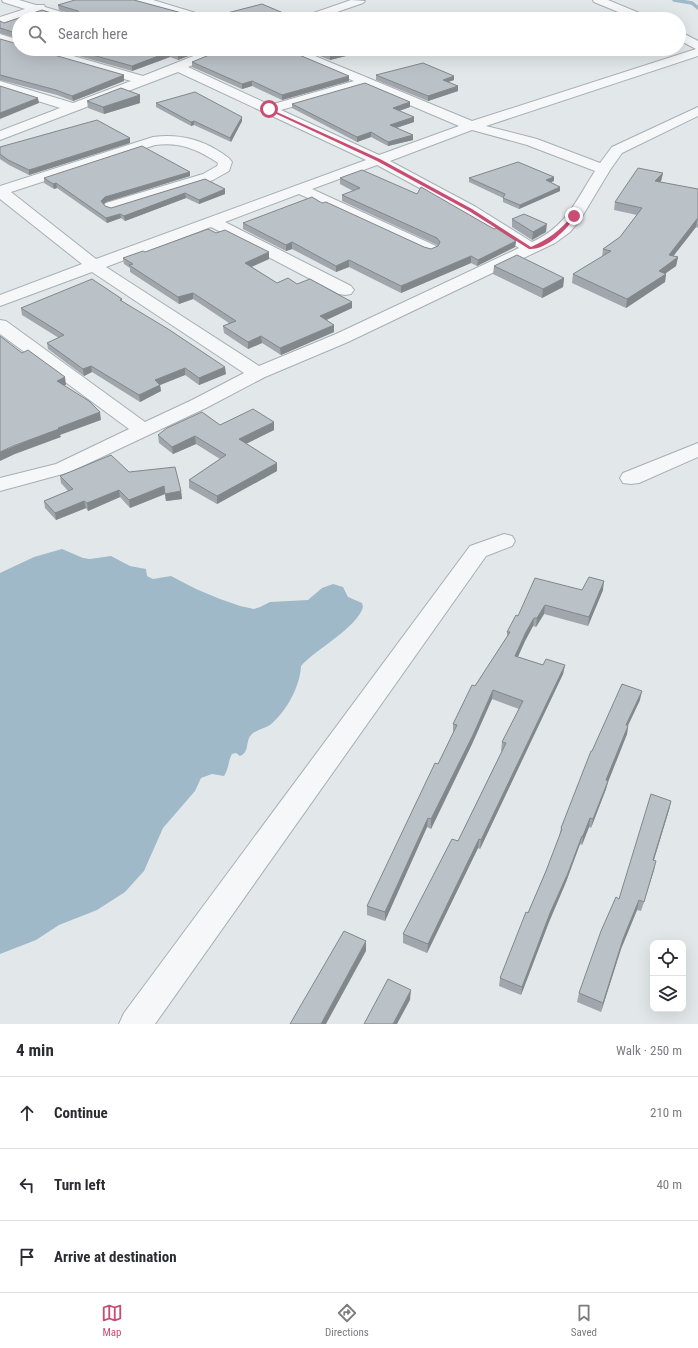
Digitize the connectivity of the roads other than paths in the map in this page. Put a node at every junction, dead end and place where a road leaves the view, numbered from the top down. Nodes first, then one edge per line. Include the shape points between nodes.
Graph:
1 (7, 0) edge
2 (141, 0) edge
3 (598, 0) edge
4 (359, 1) dead end
5 (56, 2) dead end
6 (37, 8) junction
7 (26, 12) edge
8 (50, 12) edge
9 (181, 12) edge
10 (327, 12) edge
11 (628, 12) edge
12 (12, 17) edge
13 (0, 21) edge
14 (0, 38) edge
15 (686, 39) edge
16 (12, 42) edge
17 (698, 46) edge
18 (698, 52) edge
19 (60, 56) edge
20 (203, 56) edge
21 (304, 56) edge
22 (686, 56) edge
23 (686, 56) edge
24 (178, 67) junction
25 (142, 80) junction
26 (365, 82) junction
27 (0, 85) edge
28 (71, 107) junction
29 (269, 109) junction
30 (698, 111) edge
31 (471, 126) junction
32 (0, 136) edge
33 (378, 160) junction
34 (603, 169) junction
35 (299, 189) junction
36 (0, 191) edge
37 (111, 206) edge
38 (212, 221) junction
39 (530, 248) junction
40 (430, 249) edge
41 (94, 266) junction
42 (345, 290) dead end
43 (0, 301) edge
44 (0, 325) edge
45 (258, 373) junction
46 (144, 430) junction
47 (698, 449) edge
48 (631, 478) dead end
49 (0, 485) edge
50 (504, 541) dead end
51 (136, 1024) edge

1 - 6 street
2 - 9 street
3 - 11 street
4 - 10 street
5 - 6 street
6 - 7 street
6 - 8 street
12 - 13 street
14 - 16 street
15 - 17 street
18 - 23 street
19 - 25 street
20 - 24 street
21 - 26 street
22 - 31 street
24 - 25 street
24 - 29 street
25 - 28 street
26 - 29 street
26 - 31 street
27 - 28 street
28 - 32 street
29 - 33 street
30 - 34 street via 617,150
31 - 33 street
31 - 34 street via 532,142
33 - 35 street
33 - 39 street via 471,210
34 - 39 street via 564,229 549,240
35 - 38 street
35 - 40 street
36 - 37 street via 169,138 195,144 209,150 225,162 224,168 208,177
36 - 41 street
38 - 41 street
38 - 42 street
39 - 45 street via 342,338
41 - 43 street
41 - 45 street
44 - 46 street
45 - 46 street
46 - 49 street via 63,468
47 - 48 street
50 - 51 street via 478,551

